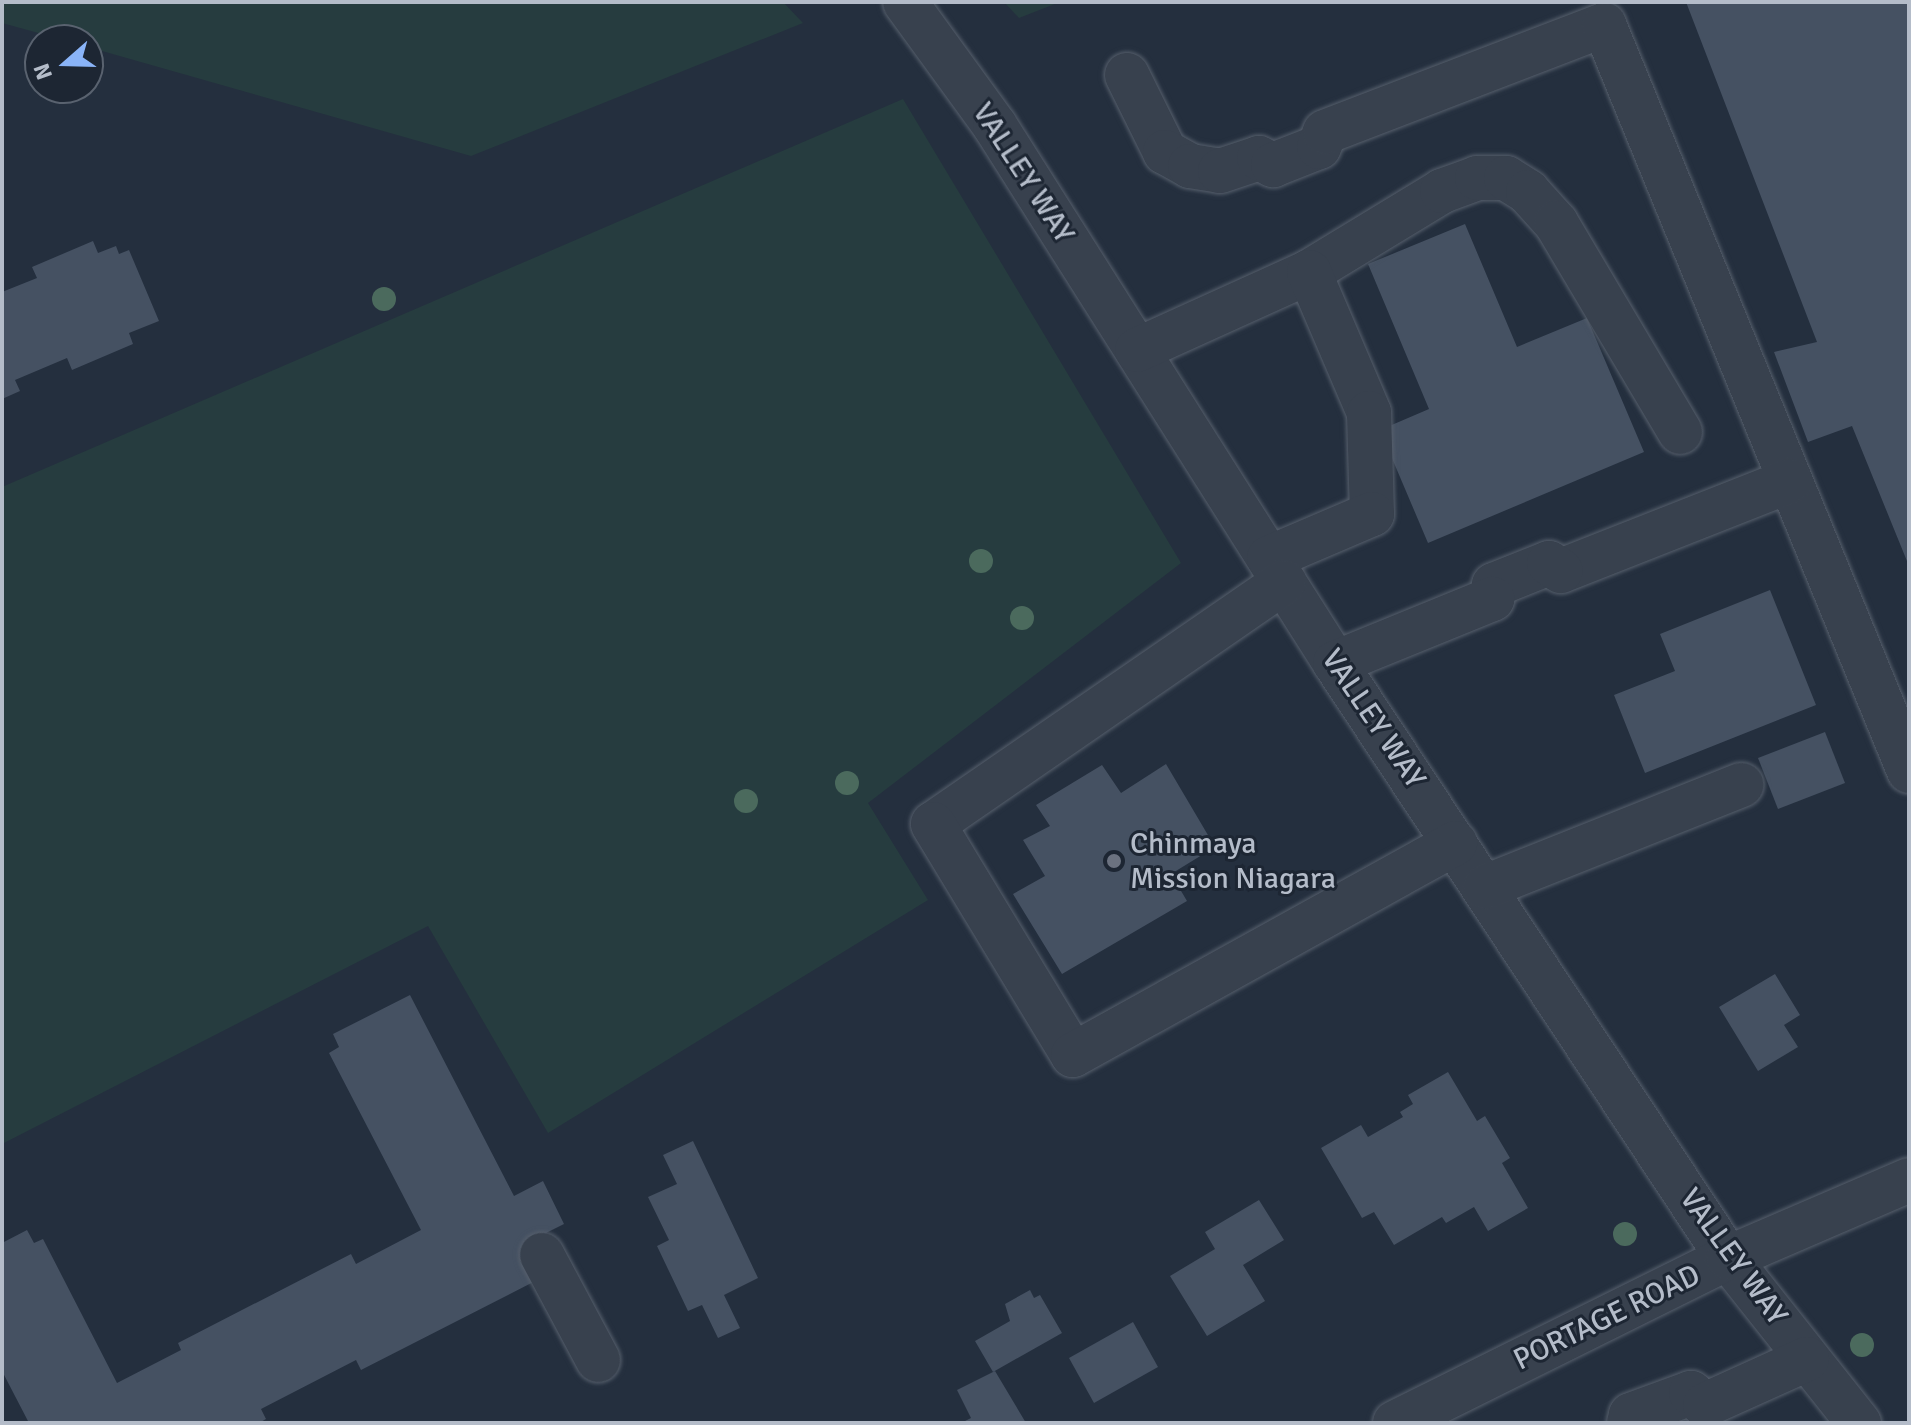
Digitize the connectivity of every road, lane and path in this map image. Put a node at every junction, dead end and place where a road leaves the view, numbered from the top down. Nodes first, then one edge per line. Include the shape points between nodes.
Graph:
1 (905, 2) edge
2 (1127, 75) dead end
3 (1309, 272) junction
4 (1137, 350) junction
5 (1680, 432) dead end
6 (1790, 481) junction
7 (1277, 570) junction
8 (1335, 663) junction
9 (1909, 771) edge
10 (1741, 785) dead end
11 (1455, 843) junction
12 (1485, 887) junction
13 (1909, 1180) edge
14 (542, 1255) dead end
15 (1728, 1258) junction
16 (1807, 1359) junction
17 (598, 1360) dead end
18 (1395, 1423) edge
19 (1629, 1423) edge
20 (1859, 1423) edge

1 - 4 street, VALLEY WAY via 995,126
2 - 6 street via 1165,152 1190,166 1220,171 1259,158 1273,165 1319,147 1325,132 1604,25
3 - 4 street
3 - 5 street via 1442,191 1477,178 1506,178 1528,192 1556,223
3 - 7 street via 1369,413 1372,514
4 - 7 street, VALLEY WAY
6 - 8 street via 1561,571 1549,563 1494,585 1492,599
6 - 9 street
7 - 8 street, VALLEY WAY
7 - 11 street via 933,824 1073,1055
8 - 11 street, VALLEY WAY
10 - 12 street
11 - 12 street, VALLEY WAY
12 - 15 street, VALLEY WAY
13 - 15 street, PORTAGE ROAD
14 - 17 street
15 - 16 street, VALLEY WAY
15 - 18 street, PORTAGE ROAD
16 - 19 street via 1694,1409 1691,1393 1631,1415
16 - 20 street, VALLEY WAY

